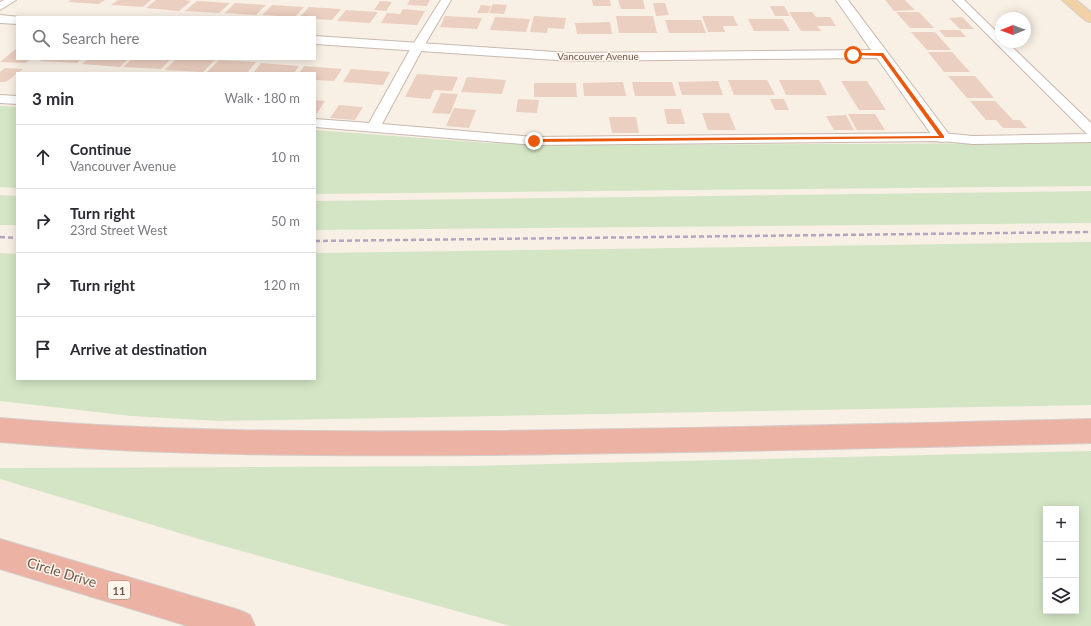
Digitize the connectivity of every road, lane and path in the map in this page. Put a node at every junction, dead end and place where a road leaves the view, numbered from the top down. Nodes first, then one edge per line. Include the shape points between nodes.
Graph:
1 (11, 0) edge
2 (446, 0) edge
3 (842, 0) edge
4 (958, 0) edge
5 (1068, 0) edge
6 (0, 7) edge
7 (1091, 18) edge
8 (0, 19) edge
9 (16, 20) edge
10 (316, 40) edge
11 (418, 46) junction
12 (882, 54) junction
13 (0, 99) edge
14 (16, 100) edge
15 (316, 123) edge
16 (374, 127) junction
17 (1091, 131) edge
18 (942, 137) junction
19 (1091, 138) edge
20 (0, 430) edge
21 (1091, 431) edge
22 (0, 554) edge
23 (239, 626) edge

1 - 6 lane
2 - 11 lane
3 - 12 street
4 - 17 lane
5 - 7 main road
8 - 9 street
10 - 11 street, Vancouver Avenue
11 - 12 street, Vancouver Avenue via 570,57
11 - 16 lane
12 - 18 street
13 - 14 lane
15 - 16 lane
16 - 18 lane via 534,141
18 - 19 lane via 973,140
20 - 21 highway via 181,442 313,444 582,442
22 - 23 highway, Circle Drive / 11

